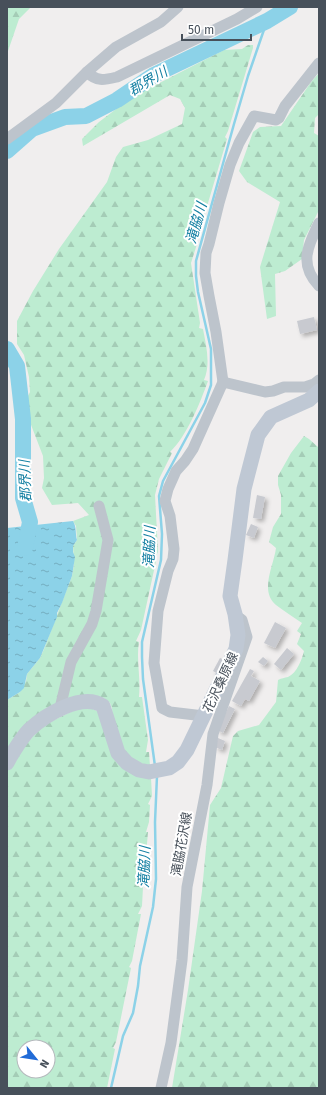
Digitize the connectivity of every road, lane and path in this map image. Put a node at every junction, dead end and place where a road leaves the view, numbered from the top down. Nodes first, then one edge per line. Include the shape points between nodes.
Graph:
1 (178, 7) edge
2 (257, 7) edge
3 (319, 63) edge
4 (87, 72) junction
5 (7, 139) edge
6 (319, 223) edge
7 (319, 286) edge
8 (319, 380) edge
9 (223, 382) junction
10 (319, 391) edge
11 (99, 506) dead end
12 (234, 614) junction
13 (60, 708) junction
14 (204, 716) junction
15 (7, 763) edge
16 (161, 1088) edge

1 - 4 street via 161,22 116,47
2 - 4 street via 117,77 103,80 92,77
3 - 9 street via 285,106 279,118 276,120 254,116 230,165 206,253 205,273
4 - 5 street via 56,103
6 - 7 street via 309,247 307,265 308,272
8 - 9 street via 305,387 284,387 265,392
9 - 14 street via 200,436 186,461 176,472 165,501 170,516 174,549 158,611 154,663 162,708 170,712
10 - 12 main road, 花沢桑原線 via 309,400 271,417 258,435 244,489 230,596
11 - 13 street via 108,540 96,611 72,662
12 - 14 main road, 花沢桑原線 via 238,635 236,649
12 - 16 street, 滝脇花沢線 via 242,620 247,637 213,734 207,785 187,887 182,960 171,1042
13 - 14 main road, 花沢桑原線 via 88,701 98,702 103,706 118,753 127,763 139,770 155,771 169,768 178,762
13 - 15 main road, 花沢桑原線 via 28,731

